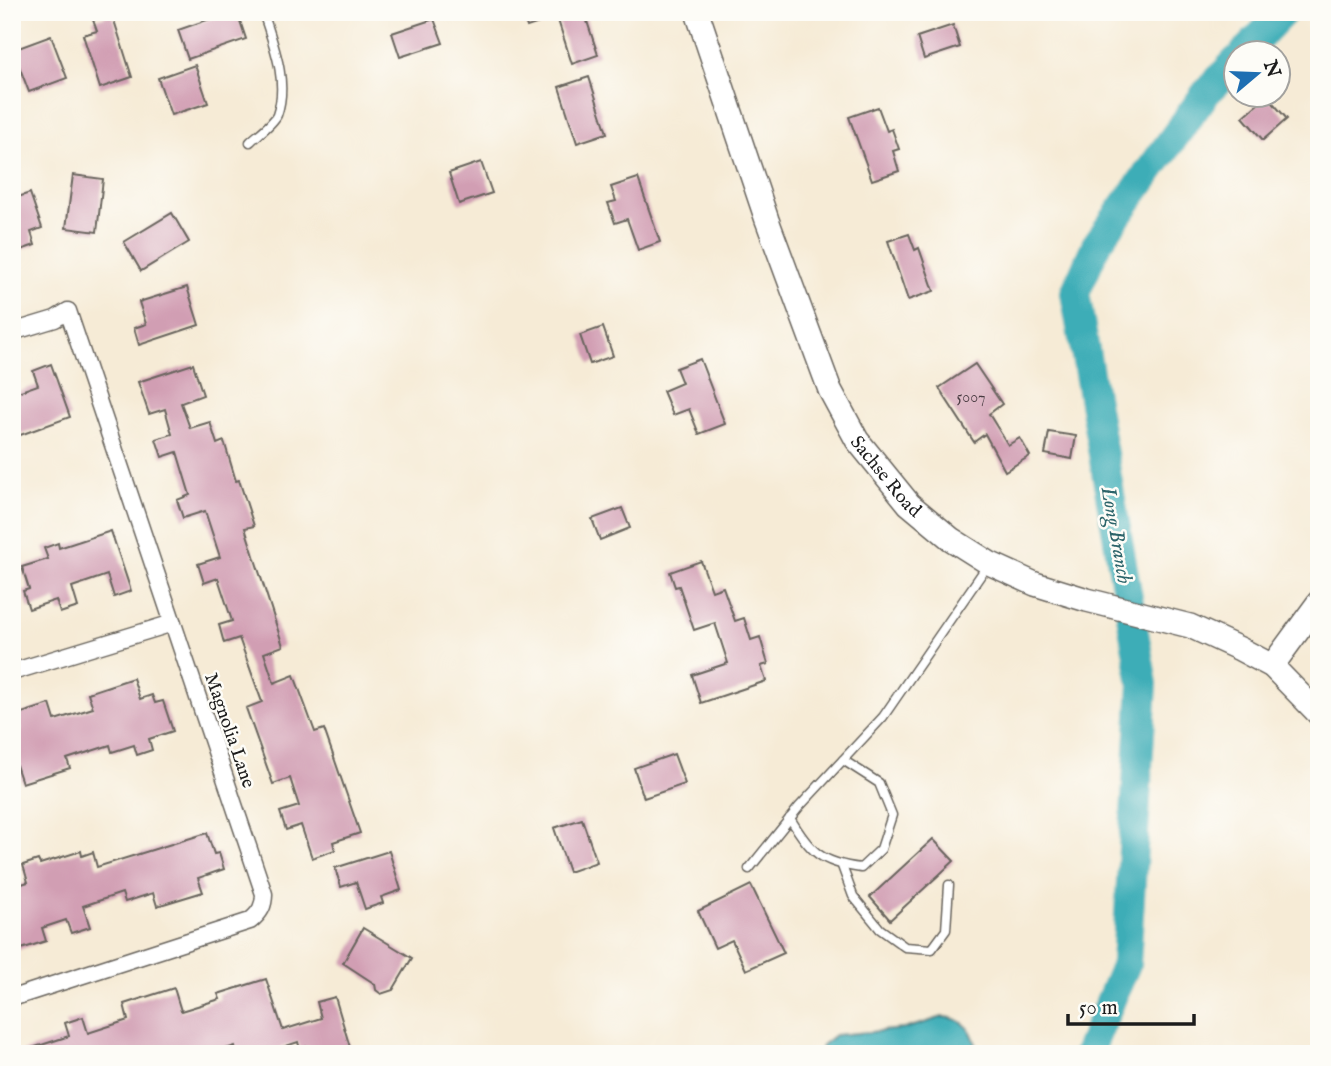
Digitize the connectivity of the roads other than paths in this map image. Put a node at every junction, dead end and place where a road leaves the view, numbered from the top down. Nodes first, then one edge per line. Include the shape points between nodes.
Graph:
1 (263, 12) edge
2 (697, 12) edge
3 (250, 142) dead end
4 (12, 332) edge
5 (989, 563) junction
6 (1319, 601) edge
7 (173, 623) junction
8 (1272, 666) junction
9 (12, 672) edge
10 (1319, 714) edge
11 (843, 760) junction
12 (790, 818) junction
13 (842, 866) junction
14 (749, 869) dead end
15 (949, 885) dead end
16 (12, 998) edge

1 - 3 lane via 280,64 281,85 277,117
2 - 5 main road, Sachse Road via 830,390 857,440 909,504
4 - 7 street, Magnolia Lane via 68,311
5 - 8 main road, Sachse Road via 1035,584 1190,626
5 - 11 lane via 883,717
6 - 8 main road
7 - 9 street
7 - 16 street, Magnolia Lane via 264,894 261,910 243,923
8 - 10 main road, Sachse Road
11 - 12 lane
11 - 13 lane via 879,783 892,815 881,849 861,868
12 - 13 lane via 807,846
12 - 14 lane
13 - 15 lane via 853,896 880,929 905,947 932,949 946,930

